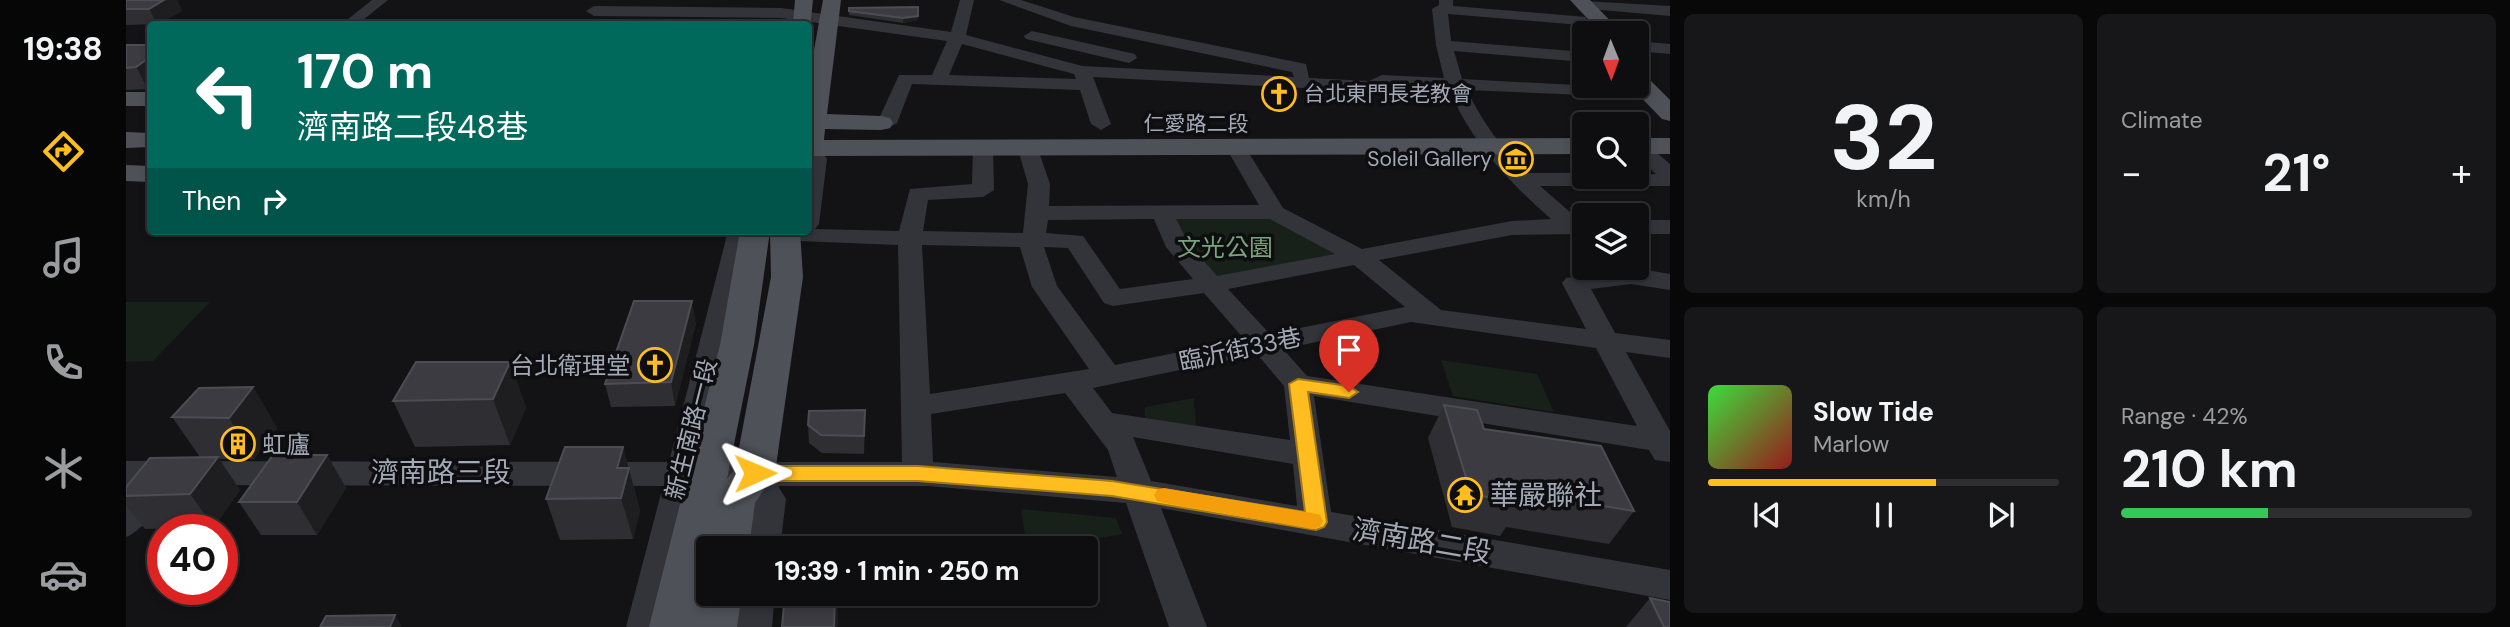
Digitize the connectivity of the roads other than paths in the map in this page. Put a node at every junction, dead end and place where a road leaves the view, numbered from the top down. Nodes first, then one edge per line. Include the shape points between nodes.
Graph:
1 (381, 0) edge
2 (967, 0) edge
3 (1006, 0) edge
4 (1561, 0) edge
5 (1443, 5) edge
6 (598, 6) edge
7 (692, 6) edge
8 (831, 10) edge
9 (1670, 11) edge
10 (798, 14) edge
11 (1591, 19) edge
12 (353, 21) edge
13 (586, 21) edge
14 (1670, 27) edge
15 (1032, 36) dead end
16 (957, 38) junction
17 (1445, 45) junction
18 (1649, 47) edge
19 (1670, 49) edge
20 (1572, 56) edge
21 (1129, 58) dead end
22 (1084, 78) junction
23 (938, 80) junction
24 (1303, 83) junction
25 (1455, 84) junction
26 (1652, 88) edge
27 (126, 99) edge
28 (147, 99) edge
29 (1670, 114) edge
30 (887, 123) junction
31 (914, 123) dead end
32 (1061, 124) dead end
33 (1101, 124) junction
34 (812, 125) edge
35 (1649, 125) edge
36 (1670, 125) edge
37 (1572, 126) edge
38 (126, 128) edge
39 (147, 128) edge
40 (986, 131) junction
41 (1028, 131) junction
42 (1572, 135) edge
43 (1649, 135) edge
44 (1670, 135) edge
45 (1481, 136) junction
46 (812, 137) edge
47 (812, 137) edge
48 (812, 137) edge
49 (147, 139) edge
50 (126, 140) edge
51 (812, 143) edge
52 (1572, 145) edge
53 (1234, 146) junction
54 (1649, 146) edge
55 (1670, 146) edge
56 (1649, 158) edge
57 (126, 173) edge
58 (147, 173) edge
59 (1670, 178) edge
60 (1518, 179) junction
61 (812, 183) edge
62 (1274, 212) junction
63 (1038, 213) junction
64 (1162, 213) junction
65 (1572, 223) edge
66 (1649, 227) edge
67 (1670, 228) edge
68 (1572, 229) edge
69 (812, 231) edge
70 (739, 235) edge
71 (754, 235) edge
72 (800, 235) edge
73 (910, 236) junction
74 (1034, 240) junction
75 (1361, 258) junction
76 (1649, 277) edge
77 (1592, 280) edge
78 (1670, 282) edge
79 (1213, 284) junction
80 (1433, 317) junction
81 (1604, 340) junction
82 (1264, 344) junction
83 (1670, 349) edge
84 (1108, 376) junction
85 (1072, 382) junction
86 (1298, 384) junction
87 (916, 406) junction
88 (1104, 422) junction
89 (1667, 447) edge
90 (1309, 455) junction
91 (126, 473) edge
92 (166, 473) junction
93 (755, 473) junction
94 (693, 474) junction
95 (918, 474) junction
96 (1137, 491) junction
97 (1316, 522) junction
98 (126, 523) edge
99 (729, 536) edge
100 (764, 536) edge
101 (1670, 585) edge
102 (717, 606) edge
103 (755, 606) edge
104 (645, 627) edge
105 (673, 627) edge
106 (713, 627) edge
107 (753, 627) edge
108 (1188, 627) edge

1 - 12 street
2 - 16 street
3 - 24 street via 1072,21 1300,68
4 - 11 main road
5 - 11 street
5 - 17 street via 1440,30
6 - 7 street
6 - 13 street
7 - 10 street
8 - 10 street
8 - 16 street
8 - 34 main road
9 - 11 street
11 - 14 street
15 - 21 street
16 - 22 street
16 - 23 street
17 - 20 street
17 - 25 street
18 - 19 street
22 - 23 street
22 - 24 street
22 - 33 street
23 - 30 street via 905,79
24 - 25 street via 1379,87 1377,82 1382,80
25 - 26 street
25 - 45 street
26 - 29 main road
27 - 28 main road
30 - 31 main road
30 - 46 main road
32 - 33 main road, 仁愛路二段
33 - 45 main road, 仁愛路二段
35 - 36 main road
37 - 45 main road, 仁愛路二段
38 - 39 main road
40 - 41 main road, 仁愛路二段
40 - 47 main road, 仁愛路二段
40 - 73 street via 983,190 918,194
41 - 53 main road, 仁愛路二段
41 - 63 street via 1039,184
42 - 45 main road, 仁愛路二段
43 - 44 main road
45 - 48 main road, 仁愛路二段
45 - 52 main road, 仁愛路二段
45 - 53 main road, 仁愛路二段
45 - 60 street
49 - 50 main road
51 - 61 street via 817,159
53 - 62 street
54 - 55 main road
56 - 59 street
57 - 58 main road
59 - 60 street
60 - 65 street
62 - 64 street
62 - 75 street
63 - 64 street
63 - 74 street
64 - 79 street via 1178,247
66 - 67 street
68 - 75 street via 1513,228
69 - 73 street
70 - 94 street, 新生南路一段
71 - 94 main road, 新生南路一段 via 739,334
72 - 93 main road via 787,277
73 - 74 street
73 - 87 street
74 - 79 street via 1075,240 1113,298
74 - 84 street via 1031,247 1045,288
75 - 79 street
75 - 80 street
76 - 78 street
77 - 81 street via 1575,284
79 - 82 street
80 - 81 street, 臨沂街33巷
80 - 82 street, 臨沂街33巷 via 1411,314
81 - 83 street, 臨沂街33巷
81 - 89 street
82 - 84 street, 臨沂街33巷
82 - 86 street
84 - 85 street, 臨沂街33巷
85 - 87 street, 臨沂街33巷
85 - 88 street
86 - 89 street
86 - 90 street
87 - 95 street
88 - 90 street
88 - 96 street via 1122,446
90 - 97 street
91 - 92 street, 濟南路三段
92 - 94 street, 濟南路三段
92 - 98 street
93 - 94 street, 濟南路三段
93 - 95 street, 濟南路二段
93 - 99 main road via 735,499
93 - 100 street via 769,499
94 - 104 street, 新生南路一段
94 - 105 main road, 新生南路一段
95 - 96 street, 濟南路二段
96 - 97 street, 濟南路二段
96 - 108 street
97 - 101 street, 濟南路二段
102 - 106 main road
103 - 107 street

